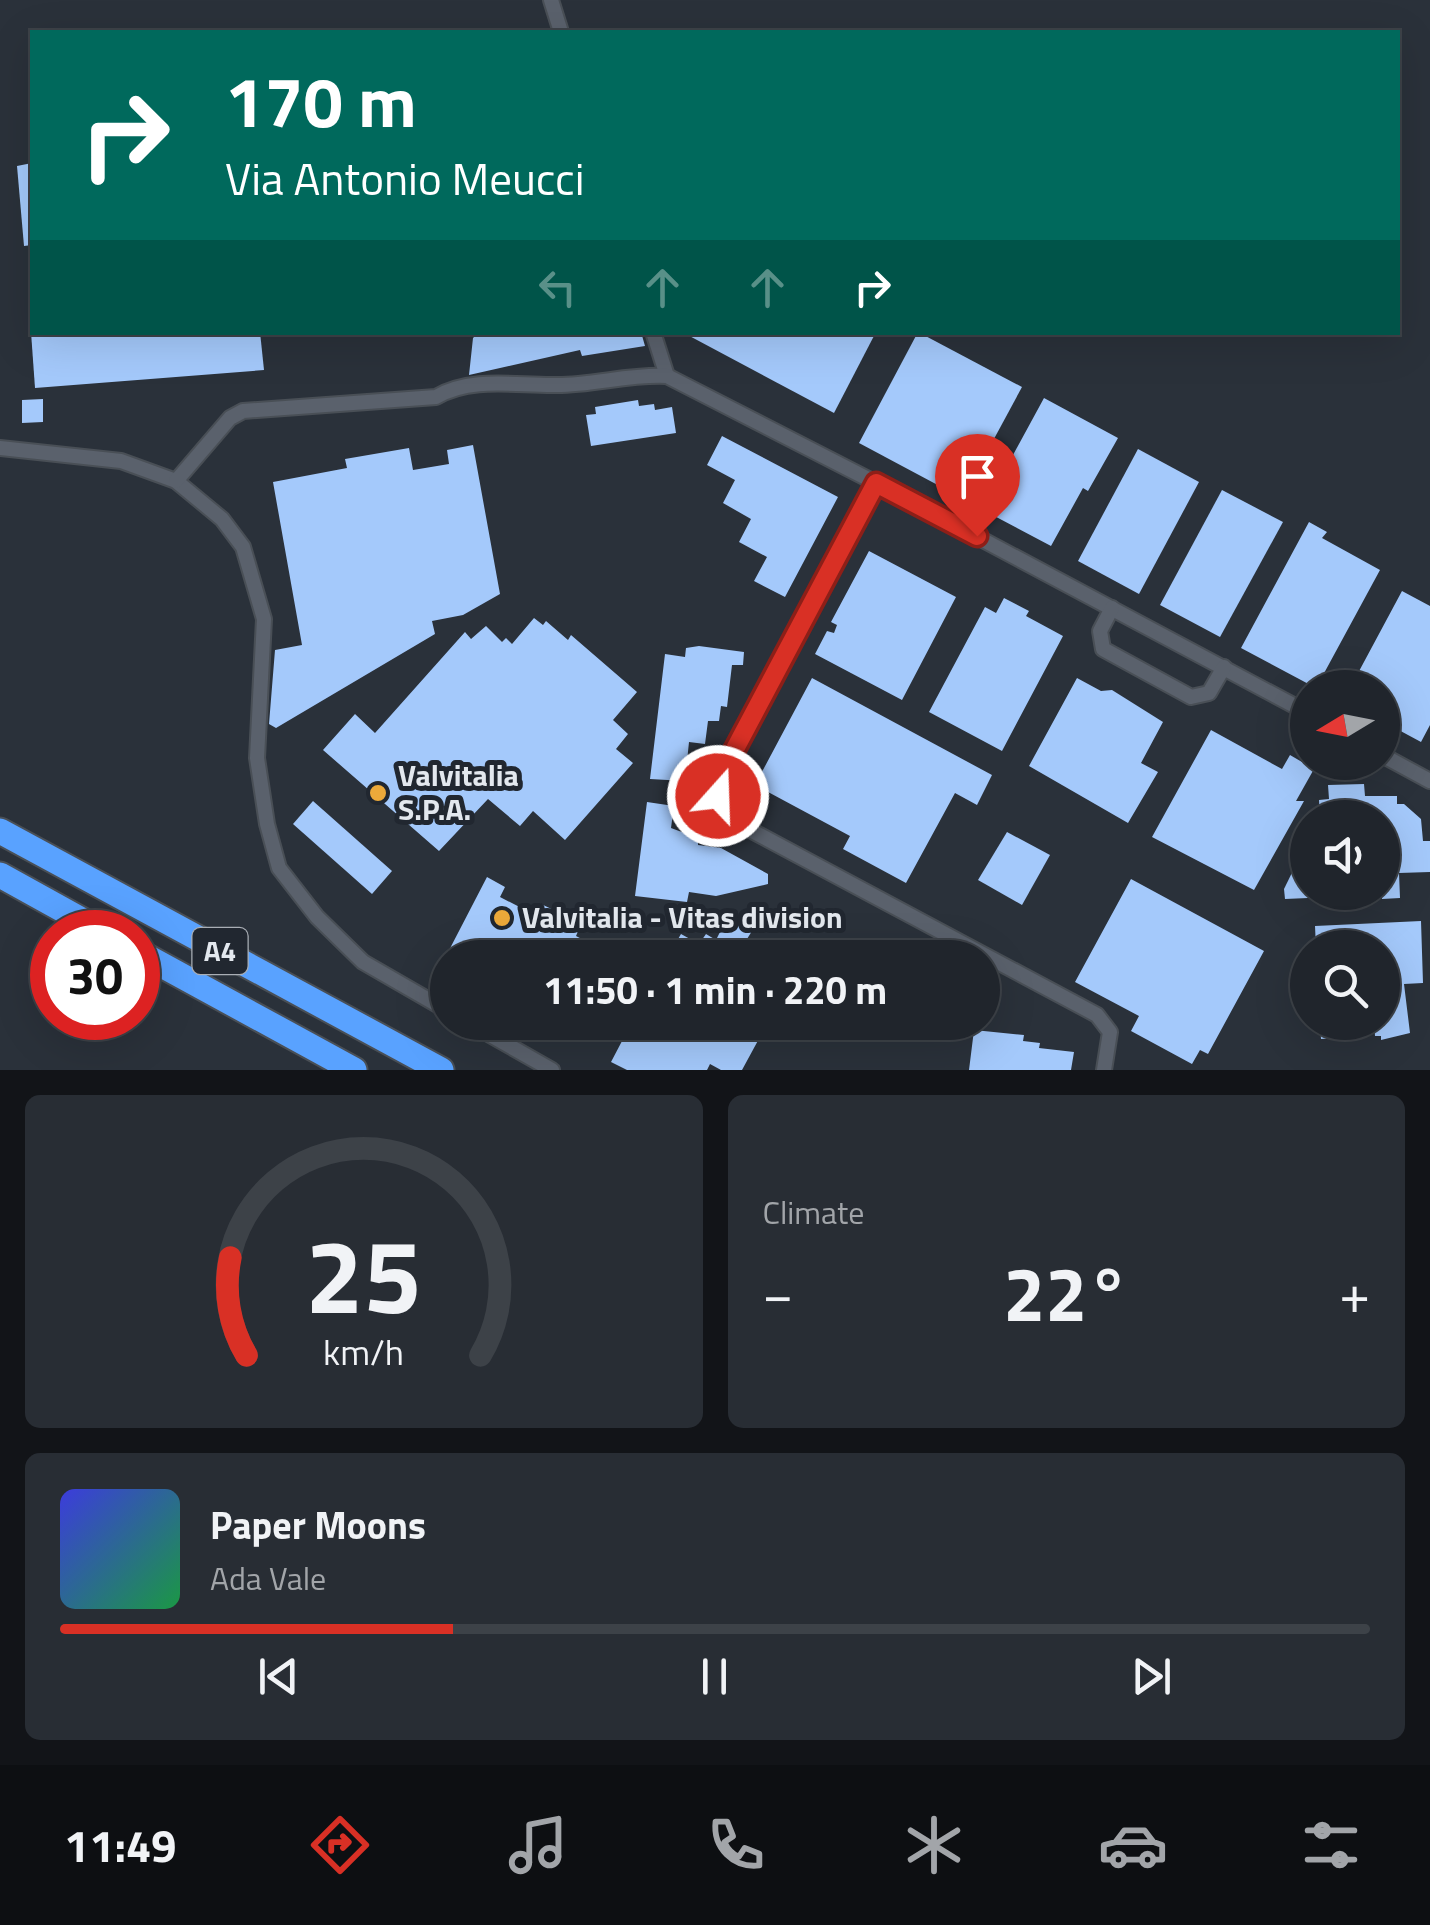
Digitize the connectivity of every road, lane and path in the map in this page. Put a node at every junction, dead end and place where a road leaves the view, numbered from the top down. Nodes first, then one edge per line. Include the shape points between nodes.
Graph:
1 (550, 0) edge
2 (560, 30) edge
3 (654, 335) edge
4 (667, 376) junction
5 (0, 448) edge
6 (176, 481) junction
7 (876, 483) junction
8 (1112, 608) junction
9 (1224, 667) junction
10 (1290, 704) edge
11 (1400, 765) edge
12 (1430, 781) edge
13 (0, 832) edge
14 (0, 876) edge
15 (63, 910) edge
16 (160, 964) edge
17 (430, 1001) edge
18 (499, 1040) edge
19 (354, 1070) edge
20 (440, 1070) edge
21 (552, 1070) edge
22 (1104, 1070) edge

1 - 2 street
3 - 4 street
4 - 6 street via 462,384 425,398 243,411
4 - 7 street
5 - 6 street via 121,461
6 - 17 street via 222,519 243,547 264,620 258,758 280,868 363,962
7 - 8 street
7 - 22 street via 727,764 718,796 726,812 754,832 1097,1015 1110,1032
8 - 9 street
8 - 9 street via 1100,631 1102,650 1191,698 1208,693
9 - 10 street
11 - 12 street
13 - 20 highway, A4
14 - 15 highway
16 - 19 highway, A4
18 - 21 street

